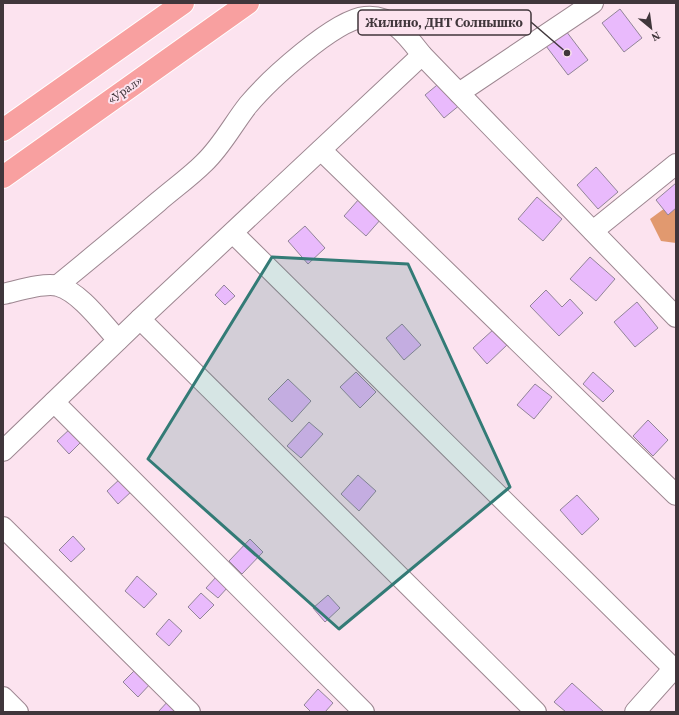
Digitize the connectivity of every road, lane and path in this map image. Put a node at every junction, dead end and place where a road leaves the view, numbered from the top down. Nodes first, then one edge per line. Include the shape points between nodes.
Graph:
1 (183, 3) edge
2 (248, 3) edge
3 (593, 3) edge
4 (422, 55) junction
5 (459, 93) junction
6 (3, 130) edge
7 (321, 150) junction
8 (676, 164) edge
9 (3, 177) edge
10 (593, 231) junction
11 (233, 233) junction
12 (58, 285) junction
13 (3, 294) edge
14 (676, 317) edge
15 (140, 319) junction
16 (118, 340) junction
17 (54, 402) junction
18 (3, 451) edge
19 (676, 495) edge
20 (3, 527) edge
21 (675, 668) edge
22 (3, 697) edge
23 (18, 712) edge
24 (190, 712) edge
25 (364, 712) edge
26 (536, 712) edge
27 (636, 712) edge

1 - 6 highway
2 - 9 highway, «Урал»
3 - 5 street
4 - 5 street
4 - 7 street
4 - 12 street via 394,24 382,18 365,17 343,24 323,37 269,83 204,163
5 - 10 street
7 - 11 street
7 - 19 street
8 - 10 street
10 - 14 street
11 - 15 street
11 - 21 street
12 - 13 street
12 - 16 street via 77,296
15 - 16 street
15 - 26 street
16 - 17 street
17 - 18 street
17 - 25 street
20 - 24 street
21 - 27 street
22 - 23 street

